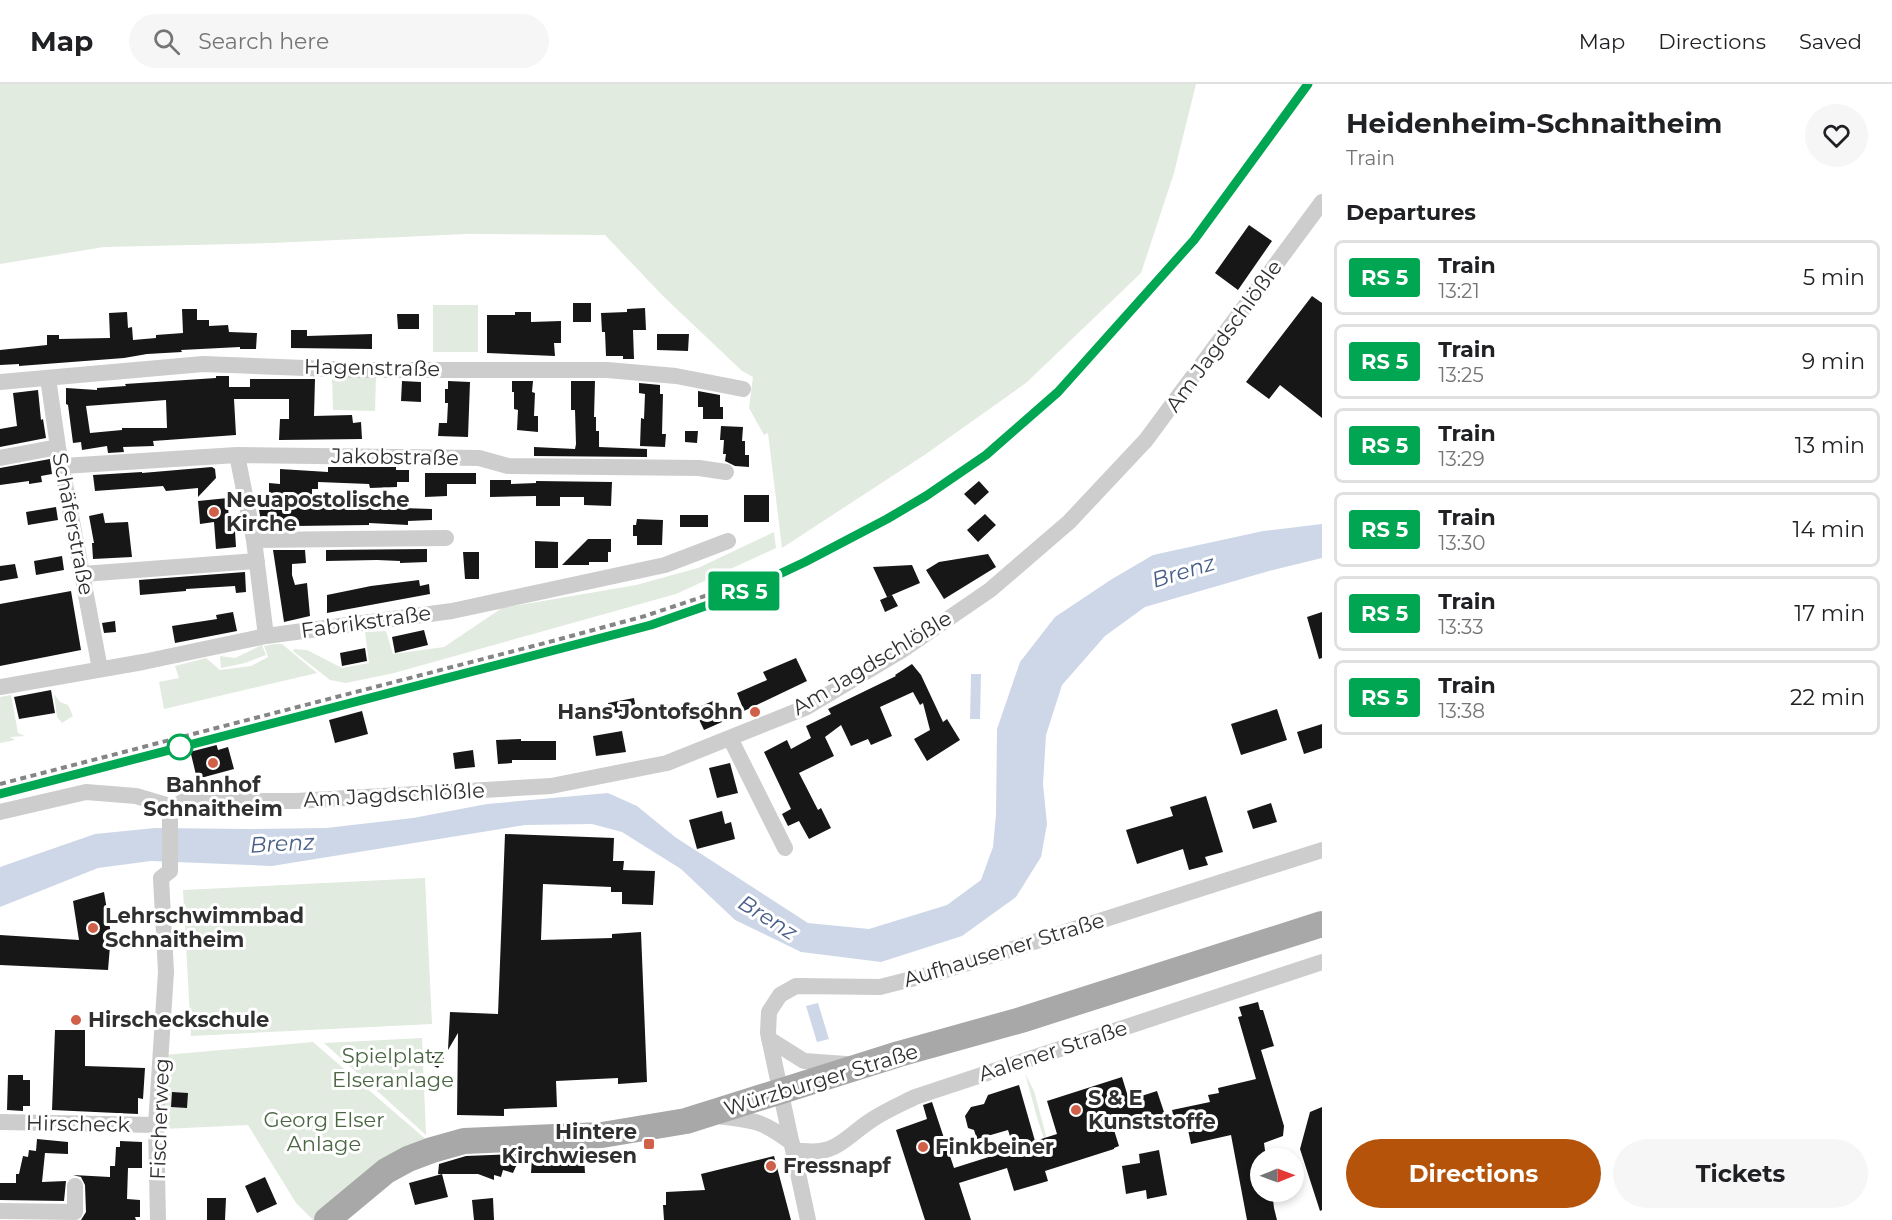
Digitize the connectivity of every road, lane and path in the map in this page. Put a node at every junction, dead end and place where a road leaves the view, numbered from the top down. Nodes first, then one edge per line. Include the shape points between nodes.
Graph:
1 (1322, 202) edge
2 (48, 378) junction
3 (0, 382) edge
4 (743, 389) dead end
5 (58, 447) junction
6 (237, 454) junction
7 (0, 458) edge
8 (63, 466) junction
9 (726, 472) dead end
10 (446, 538) dead end
11 (254, 540) junction
12 (728, 541) dead end
13 (256, 561) junction
14 (83, 574) junction
15 (267, 636) junction
16 (100, 669) junction
17 (0, 687) edge
18 (730, 738) junction
19 (0, 812) edge
20 (171, 813) junction
21 (785, 848) dead end
22 (1322, 850) edge
23 (1322, 924) edge
24 (1322, 963) edge
25 (769, 1039) junction
26 (868, 1064) junction
27 (781, 1093) junction
28 (707, 1115) junction
29 (0, 1122) edge
30 (156, 1125) junction
31 (793, 1147) junction
32 (75, 1186) dead end
33 (0, 1211) edge
34 (332, 1219) edge
35 (158, 1220) edge
36 (808, 1220) edge

1 - 18 street, Am Jagdschlößle via 1146,440 1069,522 990,590 901,651 807,707
2 - 3 street, Hagenstraße
2 - 4 street, Hagenstraße via 202,364 356,370 607,370 676,376
2 - 5 street, Schäferstraße
5 - 7 street
5 - 8 street, Schäferstraße
6 - 8 street, Jakobstraße
6 - 9 street, Jakobstraße via 479,458 508,466 699,468
6 - 11 street
8 - 14 street, Schäferstraße
10 - 11 street
11 - 13 street
12 - 15 street, Fabrikstraße via 665,565 463,608
13 - 14 street
13 - 15 street
14 - 16 street, Schäferstraße
15 - 16 street, Fabrikstraße
16 - 17 street, Fabrikstraße
18 - 20 street, Am Jagdschlößle via 668,763 551,786 296,801 184,801
18 - 21 street
19 - 20 street, Am Jagdschlößle via 86,792 136,796
20 - 30 street, Fischerweg via 170,871 161,878 166,972
22 - 25 street, Aufhausener Straße via 943,971 880,987 796,986 780,995 769,1012
23 - 26 main road, Würzburger Straße via 1021,1020
24 - 31 street, Aalener Straße via 915,1097 871,1120 836,1148 824,1152
25 - 26 street via 804,1061
25 - 27 street, Aufhausener Straße
26 - 27 main road, Würzburger Straße
27 - 28 main road, Würzburger Straße
27 - 31 street
28 - 31 street via 763,1123
28 - 34 main road, Würzburger Straße via 602,1135 464,1141 408,1159 386,1171
29 - 30 street, Hirscheck
30 - 35 street, Fischerweg
31 - 36 street
32 - 33 street via 75,1212

